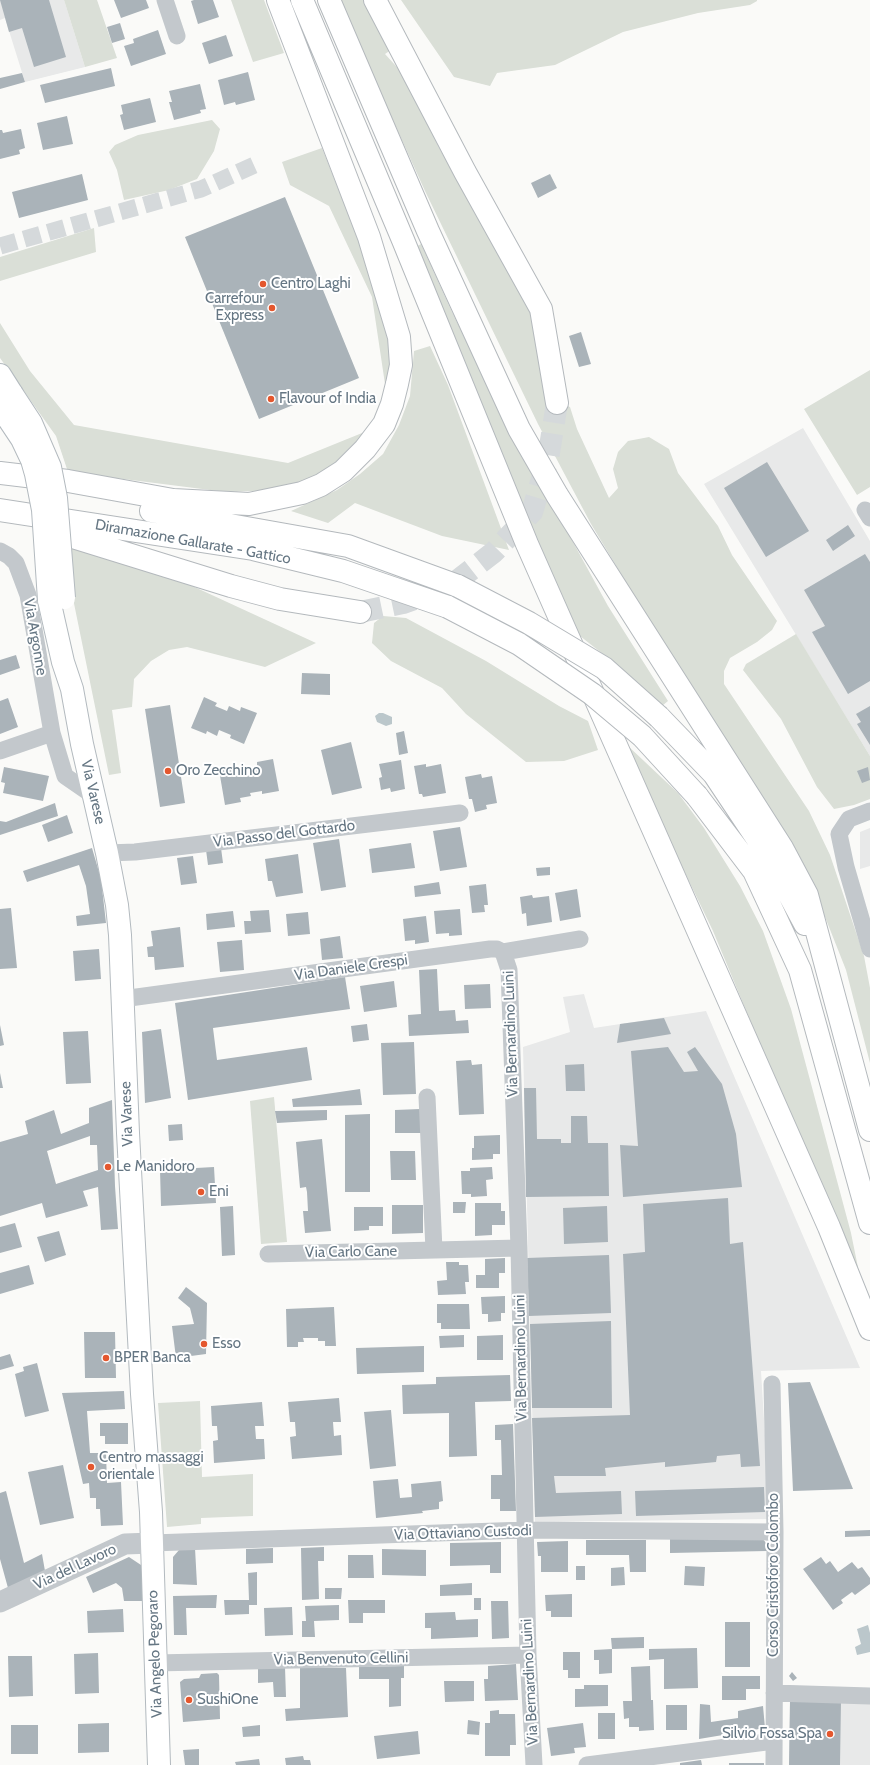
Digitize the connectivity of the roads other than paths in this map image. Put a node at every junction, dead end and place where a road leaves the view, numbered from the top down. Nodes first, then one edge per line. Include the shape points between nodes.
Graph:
1 (165, 0) edge
2 (278, 0) edge
3 (302, 0) edge
4 (329, 0) edge
5 (375, 0) edge
6 (178, 36) dead end
7 (0, 375) edge
8 (558, 402) tunnel mouth
9 (4, 406) edge
10 (0, 473) edge
11 (0, 483) edge
12 (0, 510) edge
13 (0, 514) edge
14 (0, 551) edge
15 (360, 612) tunnel mouth
16 (52, 733) junction
17 (0, 751) edge
18 (94, 796) junction
19 (870, 811) edge
20 (460, 813) dead end
21 (107, 853) junction
22 (580, 939) dead end
23 (870, 949) edge
24 (503, 952) junction
25 (824, 958) junction
26 (122, 999) junction
27 (428, 1097) dead end
28 (870, 1130) edge
29 (870, 1223) edge
30 (519, 1248) junction
31 (434, 1250) junction
32 (268, 1254) dead end
33 (870, 1329) edge
34 (772, 1384) dead end
35 (525, 1530) junction
36 (775, 1532) junction
37 (152, 1543) junction
38 (0, 1602) edge
39 (528, 1655) junction
40 (155, 1663) junction
41 (774, 1693) junction
42 (870, 1696) edge
43 (774, 1741) junction
44 (159, 1765) edge
45 (534, 1765) edge
46 (587, 1765) edge
47 (774, 1765) edge

1 - 6 street
2 - 10 main road via 369,237 399,337 401,365 398,384 384,424 366,449 343,471 321,485 302,493 249,504 173,500 68,481
3 - 33 main road via 400,232 526,544 819,1206
4 - 25 main road via 428,231 519,430 557,495 782,848 807,895
5 - 8 main road via 465,172 541,309
7 - 9 main road, Via Varese
9 - 18 main road, Via Varese, bridge via 31,422 50,467 56,498 57,599 74,663 72,689
11 - 25 main road, Diramazione Gallarate - Gattico, bridge via 348,546 458,586 529,623 604,668 660,717 714,774 768,855
12 - 29 main road, Diramazione Gallarate - Gattico, bridge via 253,549 343,571 448,607 519,644 592,694 642,736 697,796 754,871 800,970
13 - 15 main road via 280,600
14 - 16 street, Via Argonne via 16,563 28,594
16 - 17 street
16 - 18 street, Via Argonne via 65,776
18 - 21 main road, Via Varese
19 - 23 street via 849,819 839,834 846,868
20 - 21 street, Via Passo del Gottardo via 135,852
21 - 26 main road, Via Varese via 117,905
22 - 24 street, Via Daniele Crespi
24 - 26 street, Via Daniele Crespi via 490,949
24 - 30 street, Via Bernardino Luini via 509,970
25 - 28 main road
26 - 37 main road, Via Varese
27 - 31 street
30 - 31 street, Via Carlo Cane
30 - 35 street, Via Bernardino Luini
31 - 32 street, Via Carlo Cane
34 - 36 street, Corso Cristoforo Colombo
35 - 36 street, Via Ottaviano Custodi
35 - 37 street, Via Ottaviano Custodi
35 - 39 street, Via Bernardino Luini
36 - 41 street, Corso Cristoforo Colombo
37 - 38 street, Via del Lavoro via 125,1544
37 - 40 main road, Via Angelo Pegoraro
39 - 40 street, Via Benvenuto Cellini
39 - 45 street, Via Bernardino Luini
40 - 44 main road, Via Angelo Pegoraro
41 - 42 street
41 - 43 street, Corso Cristoforo Colombo
43 - 46 street
43 - 47 street, Corso Cristoforo Colombo

